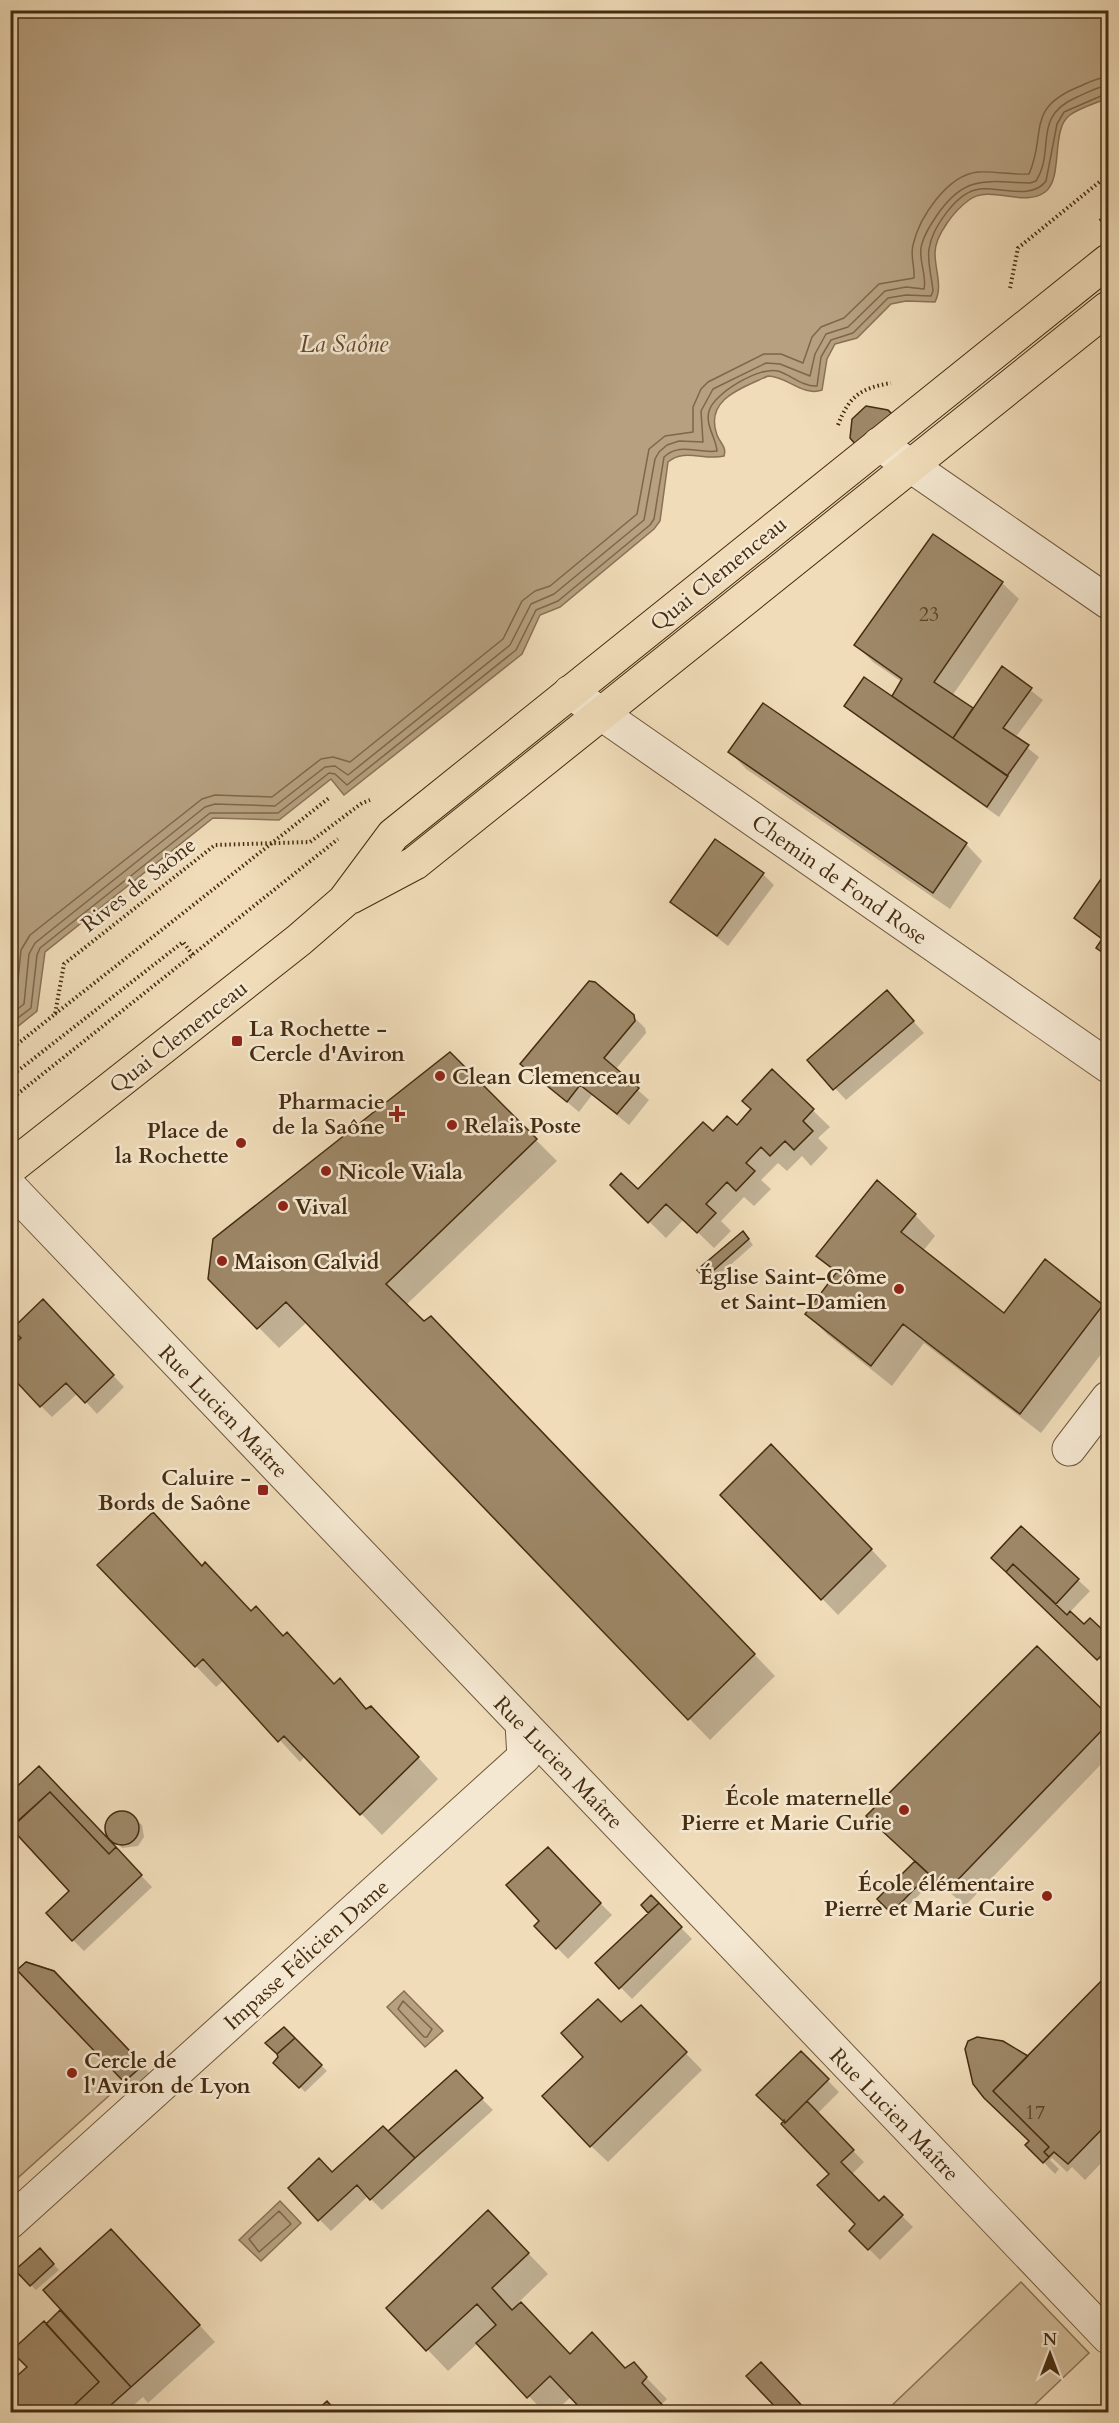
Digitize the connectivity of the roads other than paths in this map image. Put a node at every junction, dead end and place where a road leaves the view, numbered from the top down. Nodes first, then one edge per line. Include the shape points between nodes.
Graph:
1 (1108, 261) edge
2 (1108, 308) edge
3 (879, 444) junction
4 (911, 466) junction
5 (1108, 602) edge
6 (570, 692) junction
7 (602, 714) junction
8 (344, 901) junction
9 (1108, 1066) edge
10 (10, 1168) edge
11 (10, 1187) edge
12 (1108, 1398) edge
13 (1069, 1449) dead end
14 (522, 1724) junction
15 (10, 2223) edge
16 (1108, 2337) edge

1 - 3 main road, Quai Clemenceau
2 - 4 main road, Quai Clemenceau
3 - 4 street
3 - 6 main road, Quai Clemenceau
4 - 5 street
4 - 7 main road, Quai Clemenceau
6 - 7 street, Chemin de Fond Rose
6 - 8 main road, Quai Clemenceau via 393,835
7 - 8 main road, Quai Clemenceau via 415,864
7 - 9 street, Chemin de Fond Rose
8 - 10 main road, Quai Clemenceau
11 - 14 street, Rue Lucien Maître
12 - 13 street
14 - 15 street, Impasse Félicien Dame via 524,1757
14 - 16 street, Rue Lucien Maître

